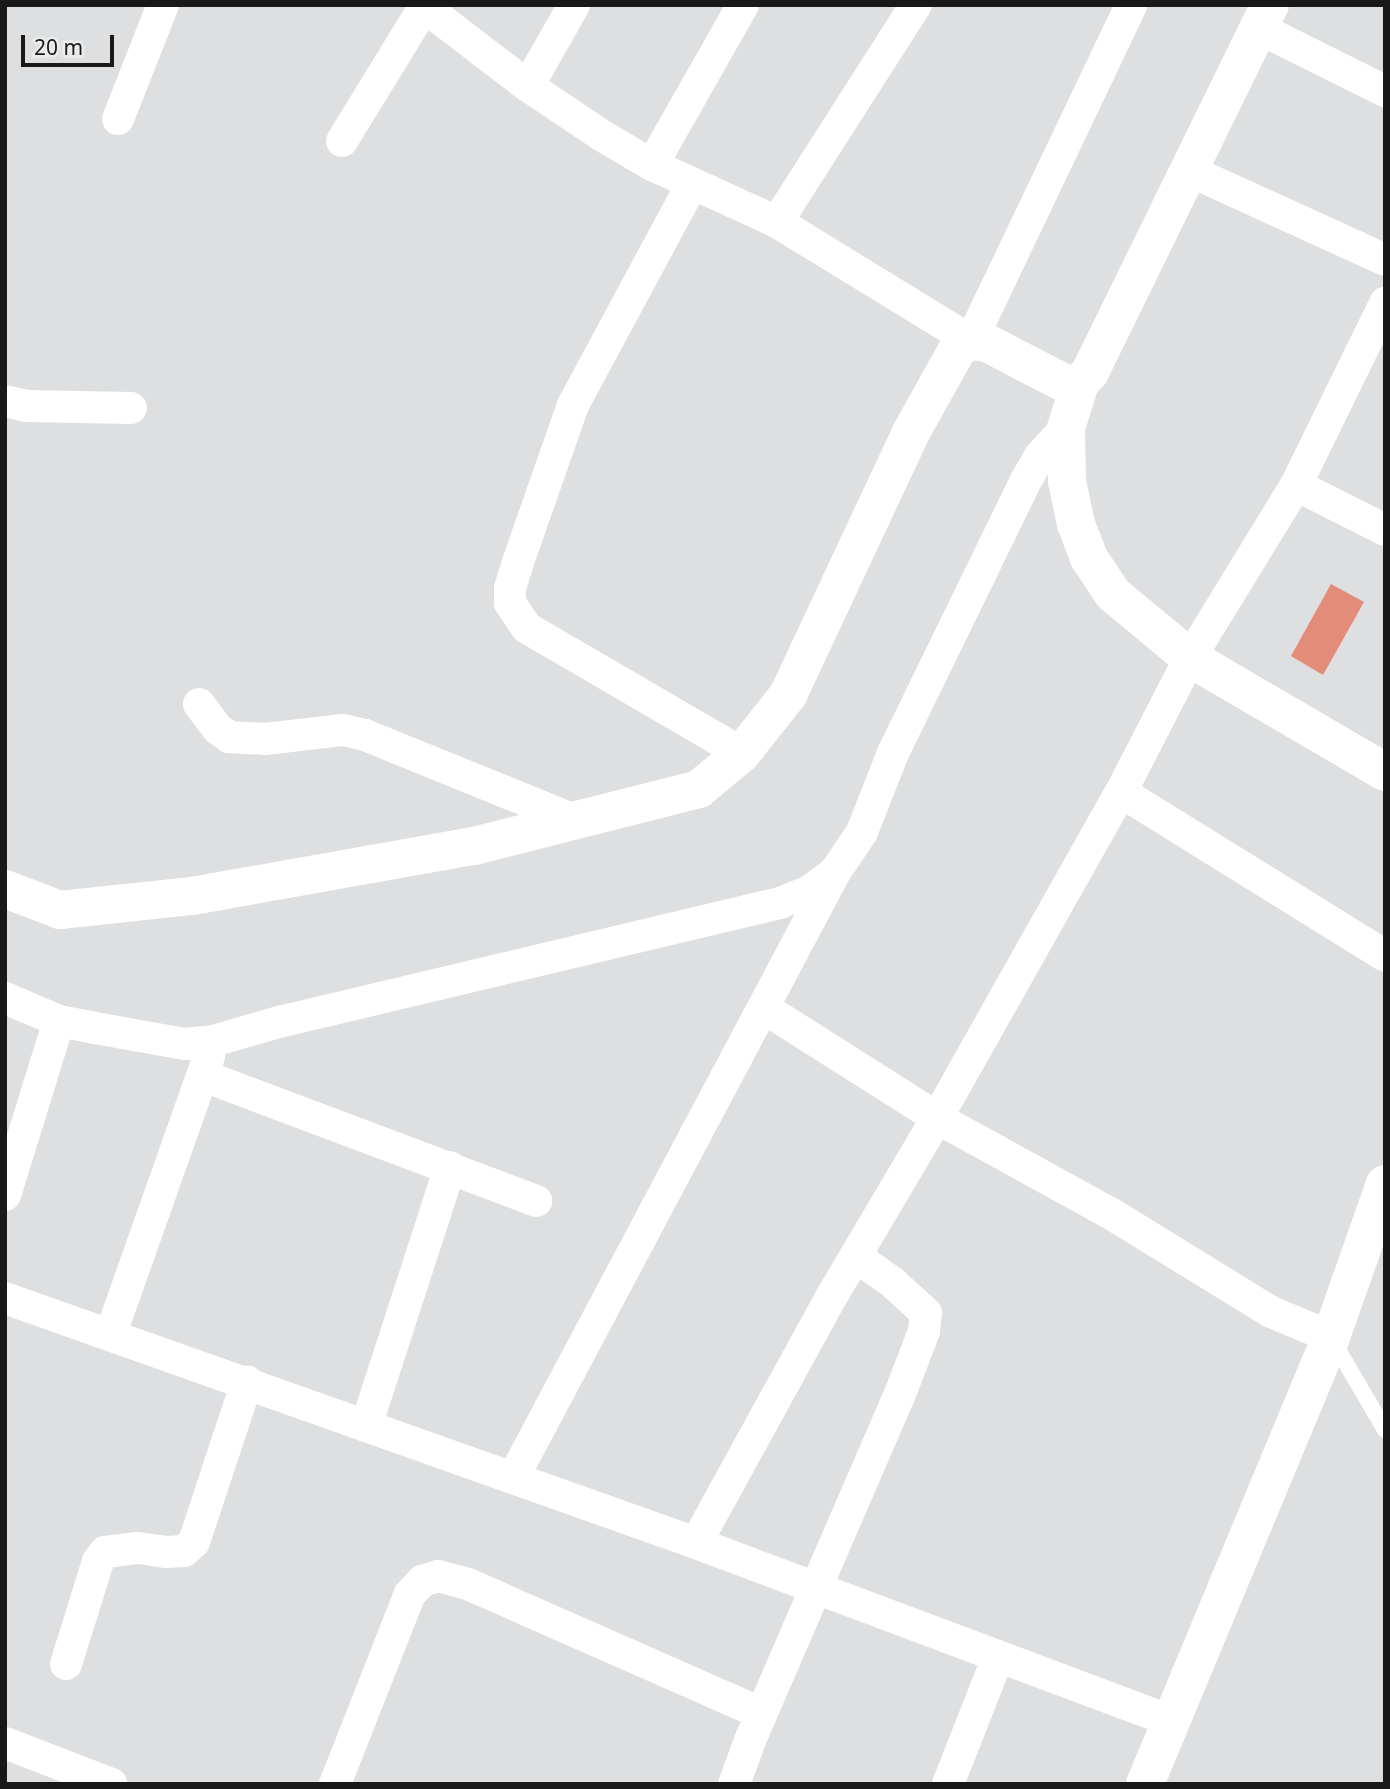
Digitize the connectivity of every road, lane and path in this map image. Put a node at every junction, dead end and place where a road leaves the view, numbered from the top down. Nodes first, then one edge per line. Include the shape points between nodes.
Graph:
1 (163, 5) edge
2 (574, 5) edge
3 (743, 5) edge
4 (916, 5) edge
5 (1131, 5) edge
6 (435, 9) edge
7 (1264, 17) edge
8 (528, 86) junction
9 (1385, 91) edge
10 (118, 119) dead end
11 (342, 141) dead end
12 (652, 165) junction
13 (1190, 171) junction
14 (692, 184) junction
15 (777, 222) junction
16 (1385, 260) edge
17 (1385, 303) edge
18 (971, 341) junction
19 (1080, 383) junction
20 (5, 401) edge
21 (131, 408) dead end
22 (1066, 428) junction
23 (1296, 485) junction
24 (1385, 530) edge
25 (1190, 659) junction
26 (199, 704) dead end
27 (742, 753) junction
28 (1385, 772) edge
29 (1121, 792) junction
30 (573, 820) junction
31 (835, 872) junction
32 (5, 889) edge
33 (1385, 956) edge
34 (5, 998) edge
35 (764, 1008) junction
36 (59, 1021) junction
37 (214, 1041) junction
38 (204, 1076) junction
39 (937, 1118) junction
40 (450, 1167) junction
41 (1384, 1188) edge
42 (5, 1195) edge
43 (536, 1201) dead end
44 (855, 1256) junction
45 (5, 1298) edge
46 (111, 1333) junction
47 (1331, 1337) junction
48 (247, 1382) junction
49 (366, 1426) junction
50 (1385, 1430) edge
51 (513, 1478) junction
52 (696, 1543) junction
53 (816, 1587) junction
54 (998, 1657) junction
55 (66, 1664) dead end
56 (761, 1713) junction
57 (1171, 1721) junction
58 (5, 1743) edge
59 (111, 1784) edge
60 (335, 1784) edge
61 (734, 1784) edge
62 (948, 1784) edge
63 (1145, 1784) edge

1 - 10 street
2 - 8 street
3 - 12 street
4 - 15 street
5 - 18 street
6 - 8 street
6 - 11 street
7 - 9 street
7 - 13 main road
8 - 12 street
12 - 14 street
13 - 16 street
13 - 19 main road via 1090,372
14 - 15 street
14 - 27 street via 573,405 518,562 510,603 527,628
15 - 18 street
17 - 23 street
18 - 19 main road via 1003,351 1055,381
18 - 27 main road via 958,348 932,391 788,695
19 - 22 main road
20 - 21 street via 26,406
22 - 25 main road via 1067,481 1089,558 1113,594
22 - 31 street via 1040,456 1025,482 898,741 862,832
23 - 24 street
23 - 25 street
25 - 28 main road
25 - 29 street
26 - 30 street via 229,737 279,738 335,730 365,735
27 - 30 main road via 699,789
29 - 33 street
29 - 39 street
30 - 32 main road via 474,846 192,896 60,910
31 - 35 street
31 - 37 street via 810,891 780,903
34 - 36 street
35 - 39 street
35 - 51 street
36 - 37 street via 186,1044
36 - 42 street
37 - 38 street
38 - 40 street
38 - 46 street
39 - 44 street
39 - 47 street via 1110,1213 1269,1311
40 - 43 street
40 - 49 street
41 - 47 main road
44 - 52 street
44 - 53 street via 926,1313 924,1331
45 - 46 street
46 - 48 street
47 - 50 lane
47 - 57 main road
48 - 49 street
48 - 55 street via 194,1542 184,1550 105,1552 98,1561
49 - 51 street
51 - 52 street
52 - 53 street
53 - 54 street
53 - 56 street
54 - 57 street
54 - 62 street
56 - 60 street via 468,1584 438,1576 422,1581 411,1594
56 - 61 street
57 - 63 main road
58 - 59 street

